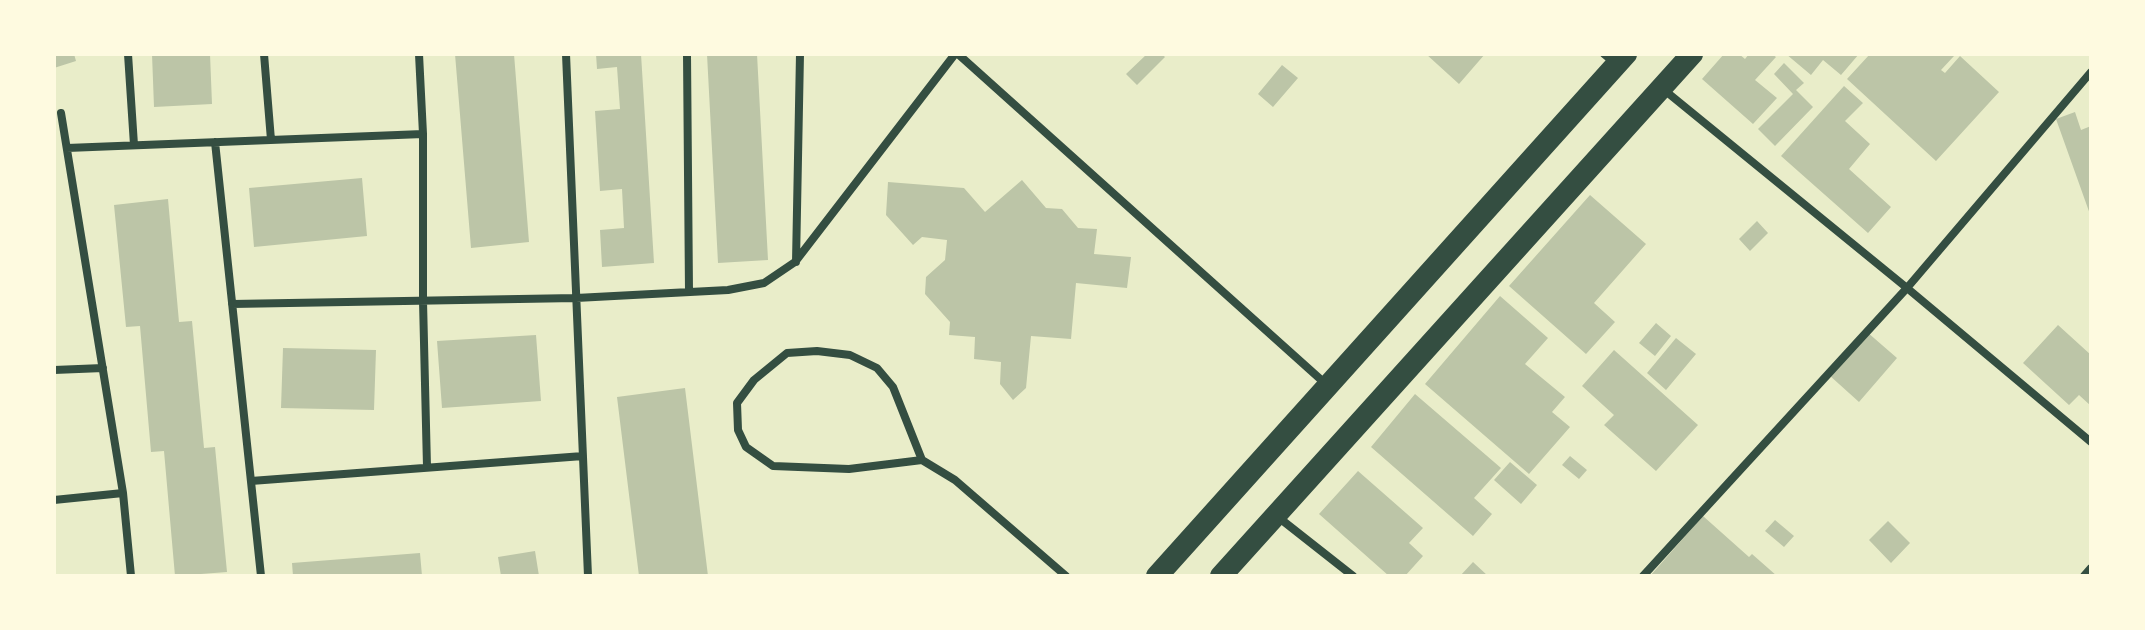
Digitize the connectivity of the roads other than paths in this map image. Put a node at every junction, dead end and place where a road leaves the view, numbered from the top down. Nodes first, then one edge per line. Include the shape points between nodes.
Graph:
1 (128, 54) edge
2 (264, 54) edge
3 (419, 54) edge
4 (566, 54) edge
5 (687, 54) edge
6 (800, 54) edge
7 (956, 54) edge
8 (1692, 54) edge
9 (1615, 58) edge
10 (2091, 72) edge
11 (1662, 88) junction
12 (61, 113) dead end
13 (423, 134) junction
14 (271, 140) junction
15 (215, 142) junction
16 (134, 145) junction
17 (67, 148) junction
18 (795, 262) junction
19 (1907, 288) junction
20 (689, 292) junction
21 (576, 298) junction
22 (423, 301) junction
23 (232, 304) junction
24 (103, 368) junction
25 (54, 370) edge
26 (1328, 387) junction
27 (2091, 442) edge
28 (583, 456) junction
29 (922, 460) junction
30 (427, 467) junction
31 (251, 481) junction
32 (123, 493) junction
33 (54, 500) edge
34 (1277, 516) junction
35 (2091, 568) edge
36 (131, 576) edge
37 (261, 576) edge
38 (588, 576) edge
39 (1066, 576) edge
40 (1157, 576) edge
41 (1221, 576) edge
42 (1353, 576) edge
43 (1643, 576) edge
44 (2084, 576) edge

1 - 16 street
2 - 14 street
3 - 13 street
4 - 21 street
5 - 20 street
6 - 18 street
7 - 18 street
7 - 26 street
8 - 11 highway
9 - 26 highway
10 - 19 street
11 - 19 street
11 - 34 highway
12 - 17 street
13 - 14 street
13 - 22 street
14 - 15 street
15 - 16 street
15 - 23 street
16 - 17 street
17 - 24 street
18 - 20 street via 764,283
19 - 27 street
19 - 43 street
20 - 21 street
21 - 22 street
21 - 28 street
22 - 23 street
22 - 30 street
23 - 31 street
24 - 25 street
24 - 32 street
26 - 40 highway
28 - 30 street
28 - 38 street
29 - 29 street via 849,469 773,466 746,447 738,430 737,403 754,380 787,353 850,355 877,368 893,387
29 - 39 street via 955,480
30 - 31 street
31 - 37 street
32 - 33 street
32 - 36 street
34 - 41 highway
34 - 42 street
35 - 44 street

